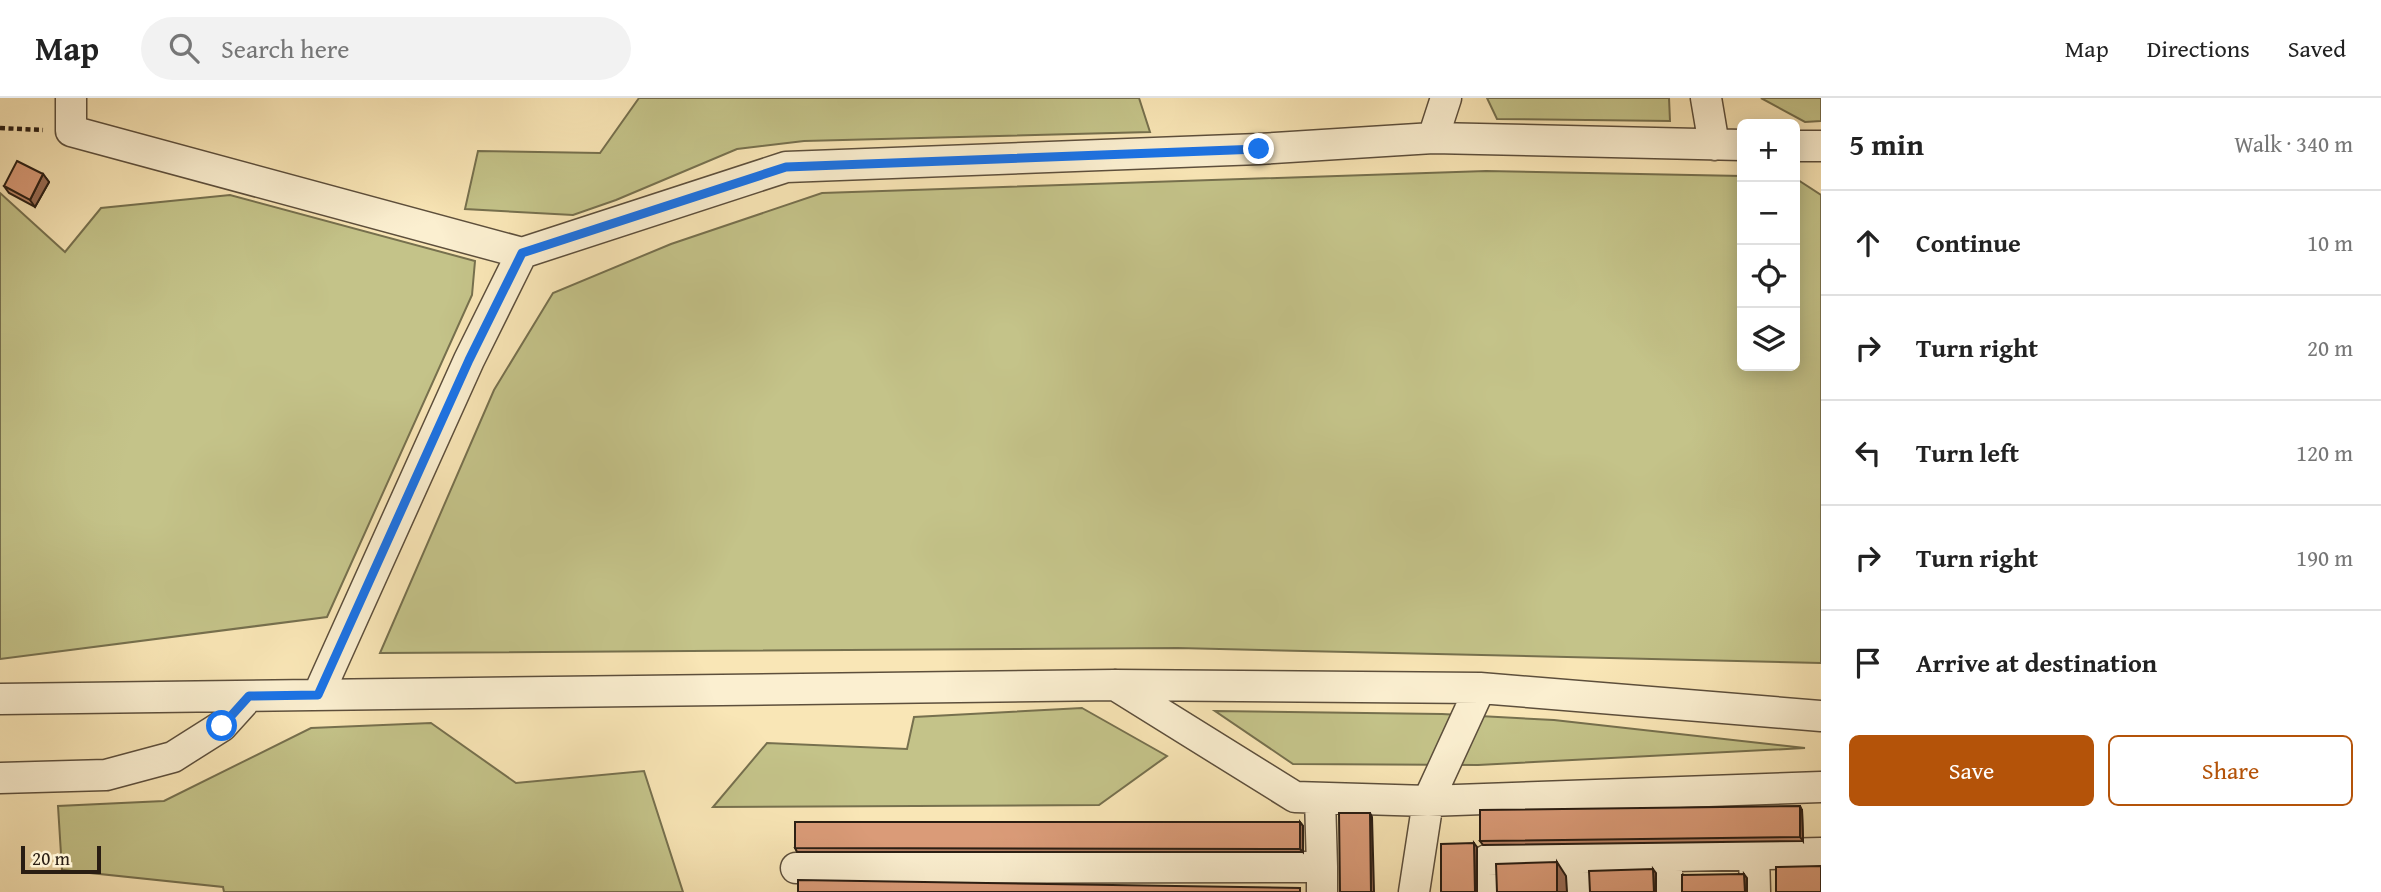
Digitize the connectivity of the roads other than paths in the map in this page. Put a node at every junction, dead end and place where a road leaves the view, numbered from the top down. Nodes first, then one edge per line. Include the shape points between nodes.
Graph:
1 (71, 98) edge
2 (1446, 98) edge
3 (1706, 98) edge
4 (1433, 138) junction
5 (1728, 145) edge
6 (1800, 146) edge
7 (1821, 146) edge
8 (522, 253) junction
9 (1115, 685) junction
10 (1480, 688) junction
11 (318, 695) junction
12 (249, 696) junction
13 (0, 699) edge
14 (1821, 716) edge
15 (0, 778) edge
16 (1821, 787) edge
17 (1320, 797) junction
18 (1428, 801) junction
19 (1821, 853) edge
20 (1754, 854) junction
21 (1667, 856) junction
22 (1575, 858) junction
23 (796, 868) dead end
24 (1322, 880) edge
25 (1414, 892) edge
26 (1488, 892) edge
27 (1576, 892) edge
28 (1667, 892) edge
29 (1755, 892) edge

1 - 8 street via 72,131
2 - 4 street
3 - 5 street
4 - 5 street
4 - 8 street via 786,167
6 - 7 street
8 - 11 street
9 - 10 street
9 - 11 street
9 - 17 street via 1295,797
10 - 14 street
10 - 18 street
11 - 12 street
12 - 13 street
12 - 15 street via 222,726 173,757 106,775
16 - 18 street
17 - 18 street
17 - 24 street
18 - 25 street
19 - 20 street
20 - 21 street
20 - 29 street
21 - 22 street
21 - 28 street
22 - 26 street via 1488,860
22 - 27 street
23 - 24 street

